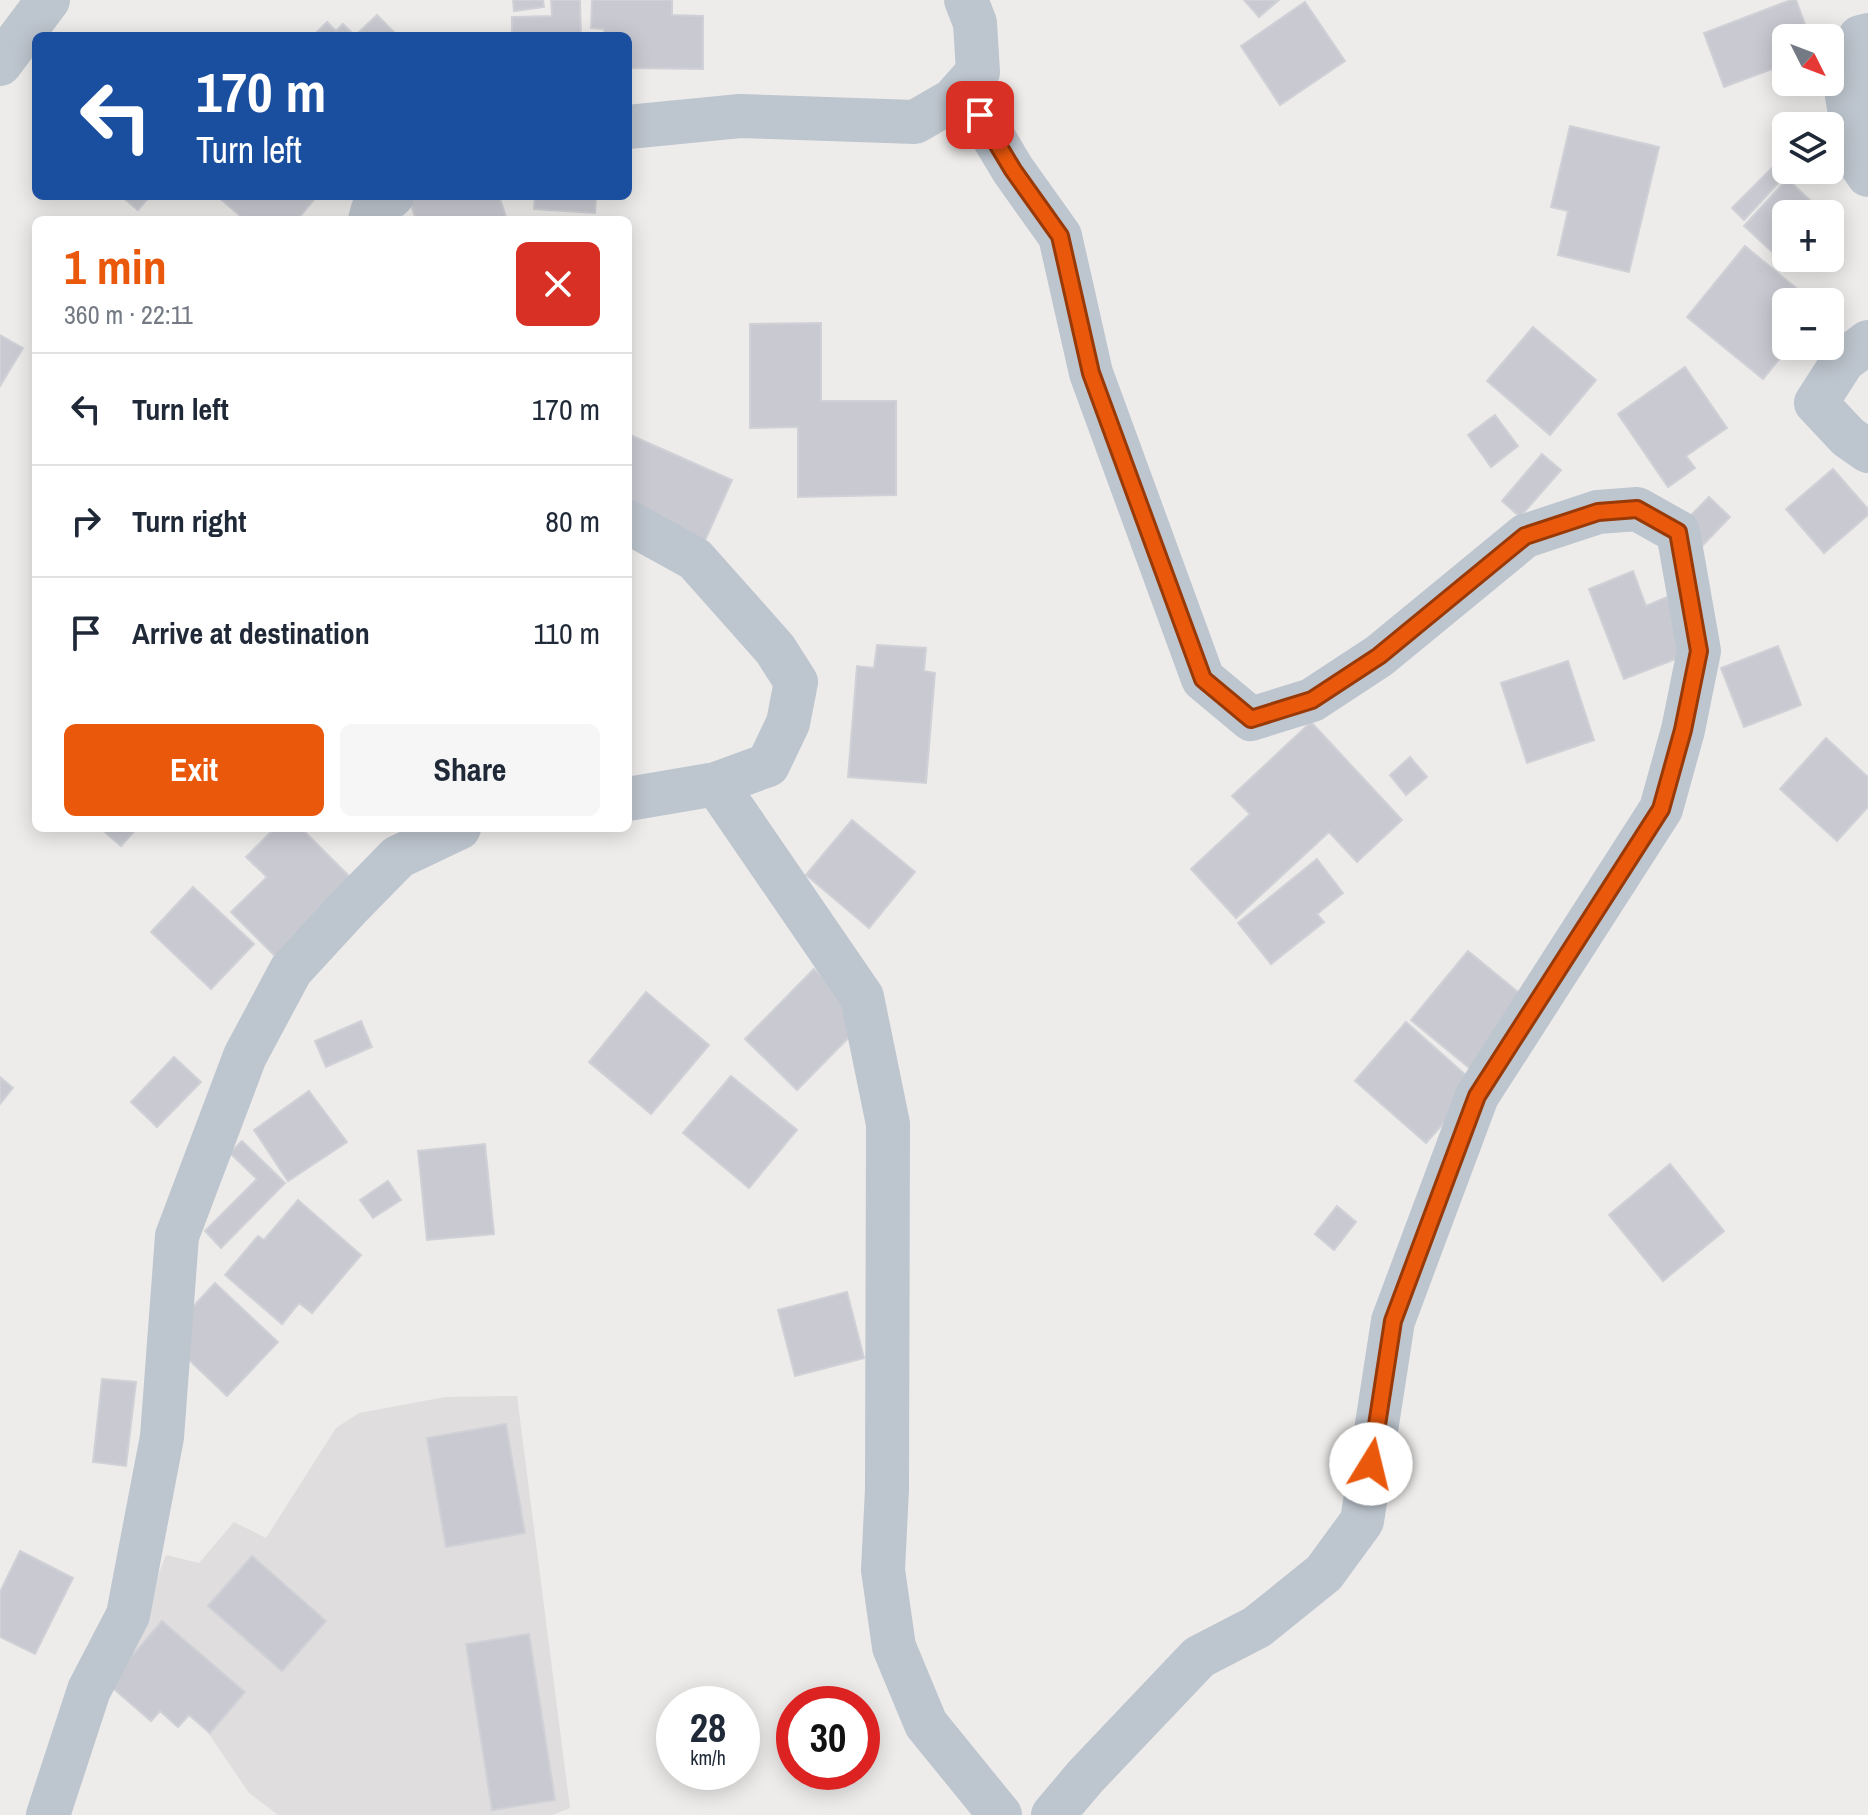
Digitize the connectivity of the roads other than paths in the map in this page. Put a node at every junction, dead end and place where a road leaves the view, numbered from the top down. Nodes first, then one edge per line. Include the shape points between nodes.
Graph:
1 (48, 0) edge
2 (966, 0) edge
3 (1868, 35) edge
4 (0, 64) edge
5 (964, 88) junction
6 (632, 127) edge
7 (1868, 175) edge
8 (386, 200) edge
9 (371, 216) edge
10 (1868, 342) edge
11 (1868, 451) edge
12 (632, 524) edge
13 (716, 784) junction
14 (632, 798) edge
15 (451, 832) edge
16 (48, 1815) edge
17 (1000, 1815) edge
18 (1053, 1815) edge

1 - 4 street
2 - 5 street via 975,23 978,72
3 - 7 street via 1860,37 1847,96 1858,160
5 - 6 street via 915,122 740,116
5 - 18 street via 1060,236 1091,373 1203,679 1251,719 1312,700 1379,656 1525,536 1598,512 1637,509 1678,532 1699,651 1661,809 1477,1096 1393,1321 1362,1521 1324,1573 1257,1627 1199,1657
8 - 9 street
10 - 11 street via 1843,361 1816,403
12 - 13 street via 695,559 775,649 796,682 788,723 768,765
13 - 14 street
13 - 17 street via 862,997 888,1124 883,1570 894,1647 926,1724
15 - 16 street via 398,857 291,970 245,1056 177,1236 162,1437 128,1615 89,1690

